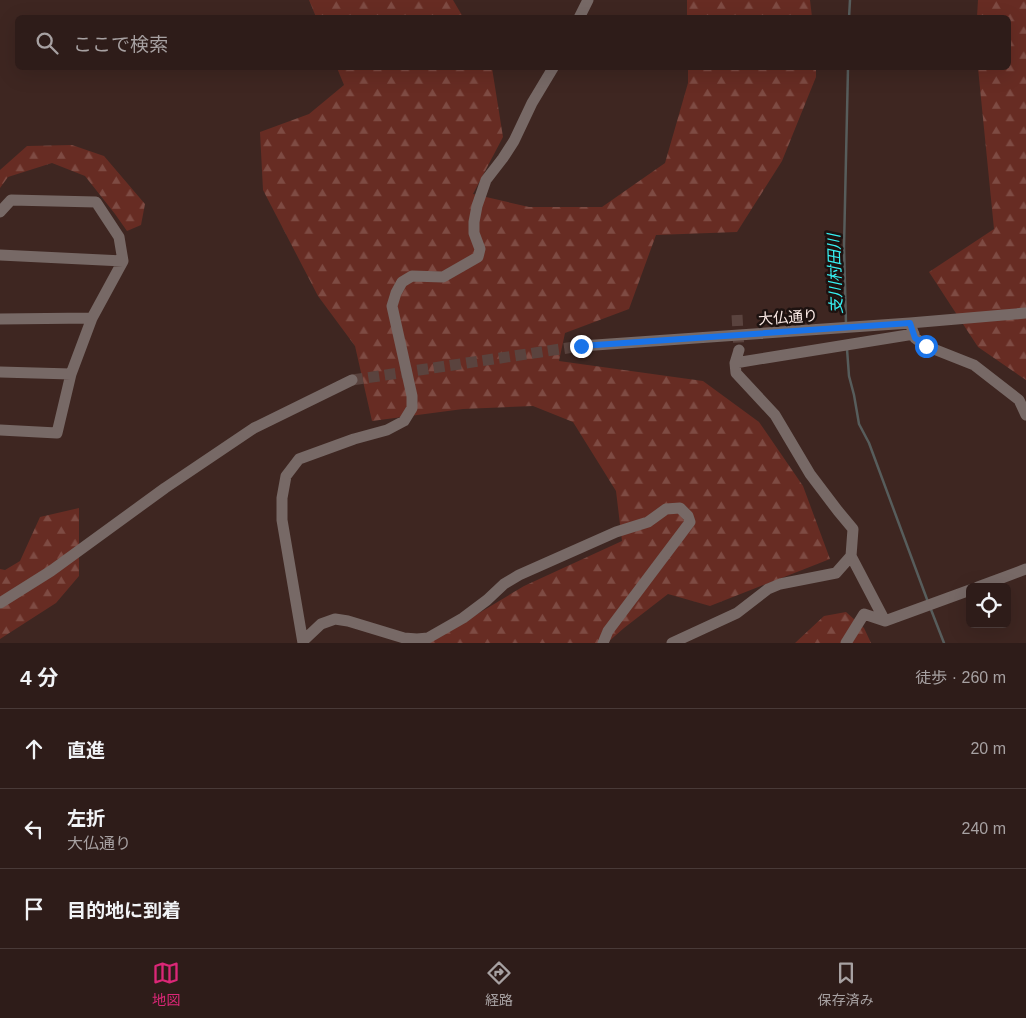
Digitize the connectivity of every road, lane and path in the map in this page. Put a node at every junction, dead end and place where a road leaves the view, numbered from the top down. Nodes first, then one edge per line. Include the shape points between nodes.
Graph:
1 (588, 0) edge
2 (580, 15) edge
3 (552, 70) edge
4 (0, 212) edge
5 (0, 255) edge
6 (123, 261) junction
7 (1026, 313) edge
8 (92, 318) junction
9 (0, 319) edge
10 (910, 323) junction
11 (914, 334) junction
12 (581, 346) tunnel mouth
13 (739, 350) tunnel mouth
14 (735, 363) junction
15 (0, 372) edge
16 (70, 374) junction
17 (352, 380) tunnel mouth
18 (1026, 415) edge
19 (0, 430) edge
20 (851, 556) junction
21 (1026, 569) edge
22 (989, 583) edge
23 (966, 591) edge
24 (0, 603) edge
25 (885, 621) junction
26 (303, 642) edge
27 (603, 643) edge
28 (672, 643) edge
29 (846, 643) edge

1 - 2 street
3 - 26 street via 504,158 486,180 474,222 480,249 478,257 443,276 412,276 402,282 396,293 392,306 412,396 412,408 404,421 387,430 299,459 286,476 282,520
4 - 6 street via 10,200 96,202 119,237
5 - 6 street
6 - 8 street
7 - 10 street, 大仏通り
8 - 9 street
8 - 16 street
10 - 11 street
10 - 12 street, 大仏通り
11 - 14 street
11 - 18 street via 926,346 974,365 1019,400
13 - 14 street
14 - 20 street via 736,373 775,415 810,474 853,528
15 - 16 street
16 - 19 street via 58,433
17 - 24 street via 254,428 164,488 51,571
20 - 25 street
20 - 28 street via 836,573 768,589 737,613
21 - 22 street
23 - 25 street
25 - 29 street via 864,614
26 - 27 street via 321,624 335,619 404,638 428,638 463,618 519,575 616,532 648,522 666,509 680,508 690,522 608,631

